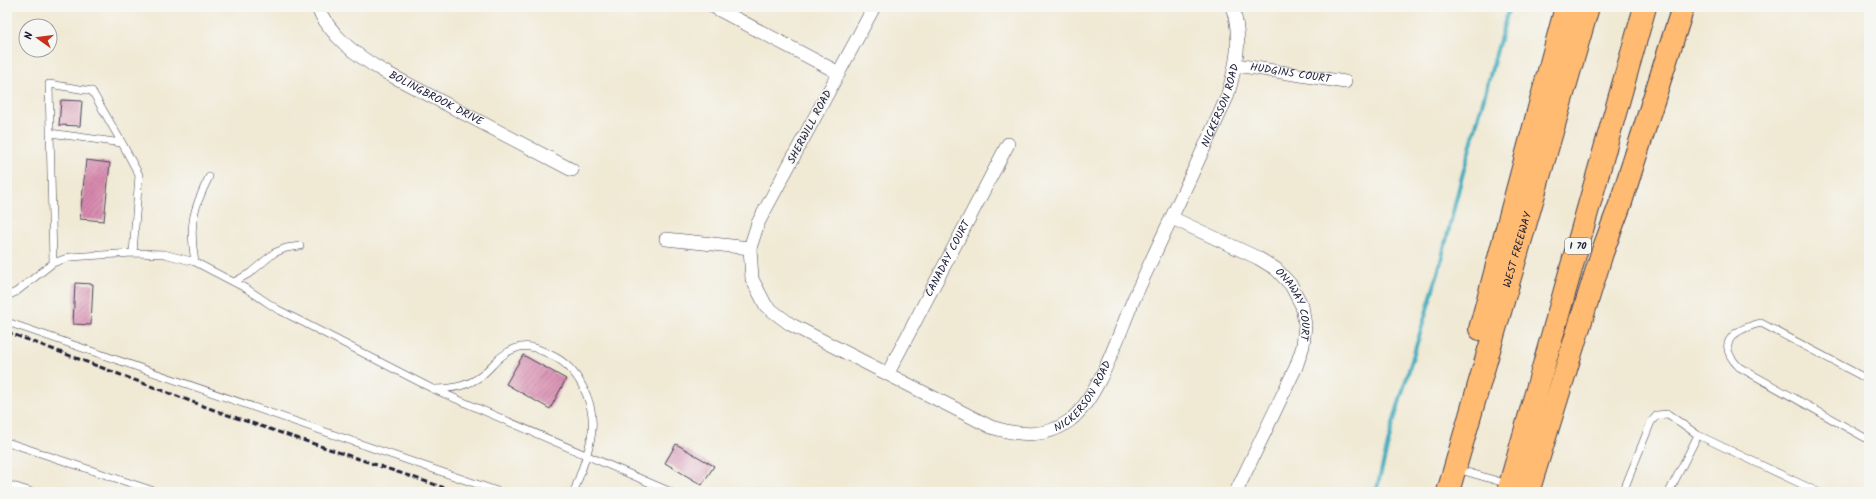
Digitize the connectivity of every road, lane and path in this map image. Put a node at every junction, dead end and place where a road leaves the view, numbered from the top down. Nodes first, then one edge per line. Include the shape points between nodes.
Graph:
1 (317, 7) edge
2 (714, 7) edge
3 (874, 7) edge
4 (1232, 7) edge
5 (1566, 7) edge
6 (1588, 7) edge
7 (1645, 7) edge
8 (1670, 7) edge
9 (1683, 7) edge
10 (1236, 65) junction
11 (839, 73) junction
12 (1345, 82) dead end
13 (50, 133) junction
14 (122, 143) junction
15 (1008, 144) dead end
16 (572, 170) dead end
17 (208, 177) dead end
18 (1172, 218) junction
19 (666, 239) dead end
20 (300, 246) dead end
21 (750, 248) junction
22 (133, 253) junction
23 (1602, 253) junction
24 (195, 262) junction
25 (53, 263) junction
26 (234, 282) junction
27 (7, 296) edge
28 (7, 322) edge
29 (888, 373) junction
30 (1869, 380) edge
31 (431, 388) junction
32 (1698, 435) junction
33 (1869, 440) edge
34 (7, 442) edge
35 (586, 454) junction
36 (1455, 468) junction
37 (7, 484) edge
38 (1515, 490) edge
39 (32, 492) edge
40 (157, 492) edge
41 (500, 492) edge
42 (574, 492) edge
43 (671, 492) edge
44 (1236, 492) edge
45 (1448, 492) edge
46 (1623, 492) edge
47 (1669, 492) edge
48 (1818, 492) edge

1 - 16 street, BOLINGBROOK DRIVE via 326,25 357,56
2 - 11 street
3 - 11 street, SHERWILL ROAD
4 - 10 street, NICKERSON ROAD via 1238,41
5 - 36 highway via 1467,375
6 - 36 highway, WEST FREEWAY
7 - 38 highway, I 70
8 - 23 highway via 1614,202
9 - 23 highway via 1621,202
10 - 12 street, HUDGINS COURT
10 - 18 street, NICKERSON ROAD via 1227,97
11 - 21 street, SHERWILL ROAD via 758,223
13 - 14 lane
13 - 14 lane via 49,84 92,91
13 - 25 lane
14 - 22 lane via 139,175
15 - 29 street, CANADAY COURT
17 - 24 lane via 198,198 192,222 191,238
18 - 29 street, NICKERSON ROAD via 1135,296 1095,391 1082,409 1068,422 1049,431 1030,435 1010,433 991,427
18 - 44 street, ONAWAY COURT via 1276,269 1291,285 1302,306 1305,325 1296,367
19 - 21 street
20 - 26 lane via 274,253 250,273
21 - 29 street, NICKERSON ROAD via 752,279 766,306 790,324
22 - 24 lane via 164,254
22 - 25 lane via 70,257
23 - 38 highway
24 - 26 lane
25 - 27 lane
26 - 31 lane via 277,309
28 - 41 lane
30 - 33 lane via 1761,323 1744,327 1734,333 1729,341 1734,361 1739,367
31 - 35 lane
31 - 35 lane via 451,389 466,384 481,376 515,348 530,347 540,350 566,364 575,374 586,395 592,418 592,431
32 - 46 lane via 1668,414 1657,415 1651,422
32 - 47 lane
32 - 48 lane
34 - 40 lane
35 - 42 lane
35 - 43 lane
36 - 38 lane
36 - 45 highway, WEST FREEWAY
37 - 39 lane

